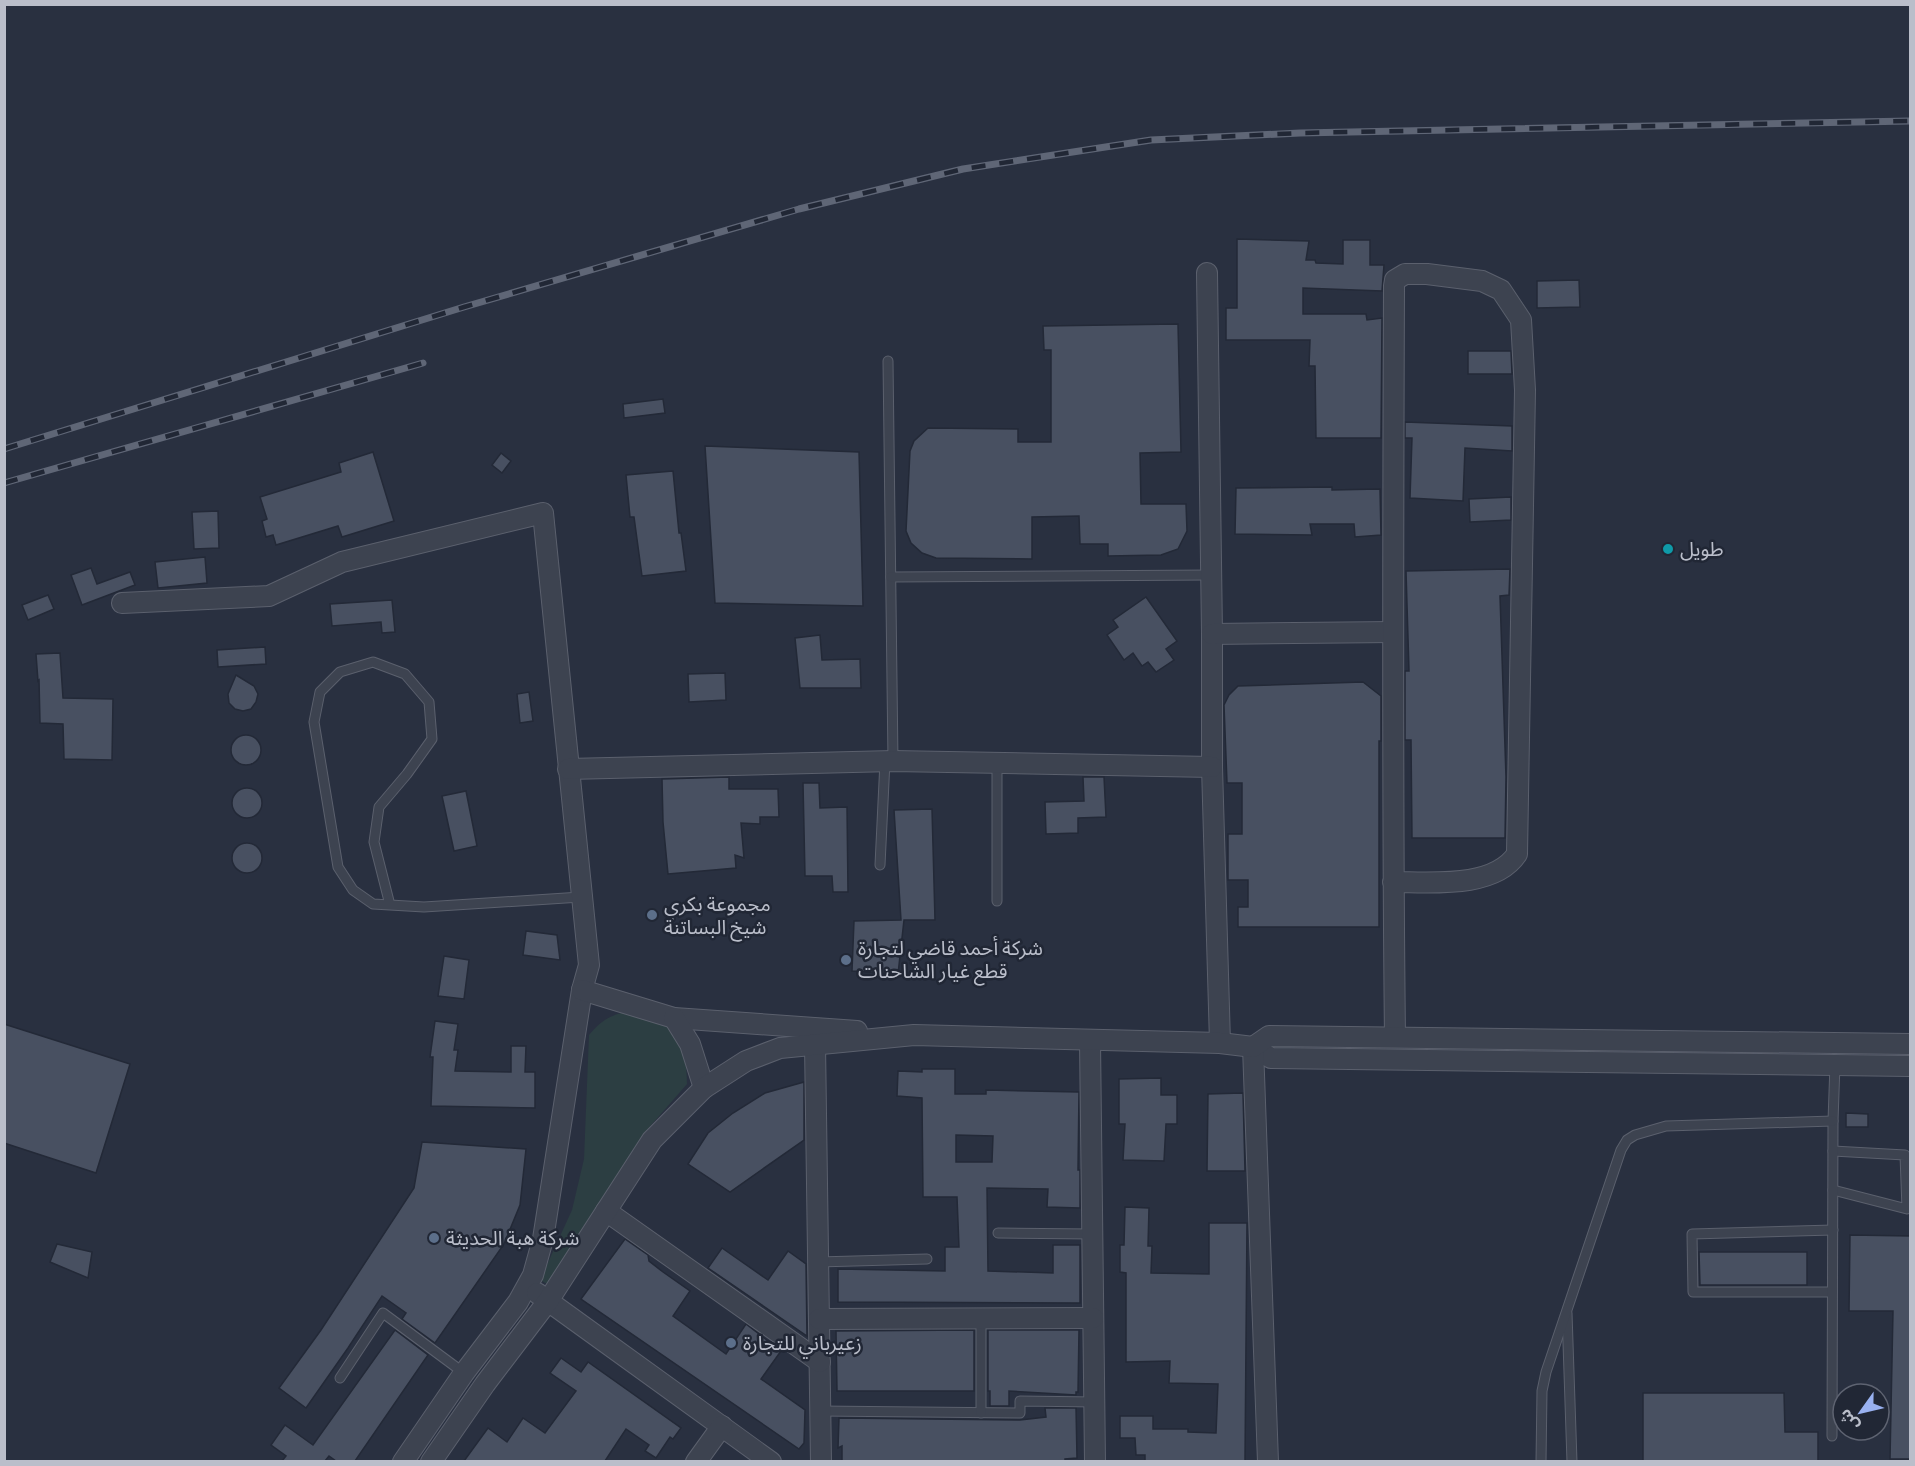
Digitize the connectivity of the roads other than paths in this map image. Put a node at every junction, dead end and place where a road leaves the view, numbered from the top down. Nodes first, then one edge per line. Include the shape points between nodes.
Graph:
1 (1207, 273) dead end
2 (888, 361) dead end
3 (1211, 575) junction
4 (891, 577) junction
5 (122, 603) dead end
6 (1393, 632) junction
7 (1212, 634) junction
8 (889, 761) junction
9 (997, 763) junction
10 (1212, 767) junction
11 (568, 769) junction
12 (880, 865) dead end
13 (1393, 882) junction
14 (581, 897) junction
15 (997, 901) dead end
16 (390, 904) junction
17 (582, 990) junction
18 (674, 1018) junction
19 (914, 1035) junction
20 (1395, 1037) junction
21 (1090, 1041) junction
22 (1836, 1042) junction
23 (1220, 1043) junction
24 (815, 1044) junction
25 (1911, 1044) edge
26 (1253, 1047) junction
27 (1835, 1065) junction
28 (1911, 1066) edge
29 (704, 1088) junction
30 (1833, 1121) junction
31 (1833, 1151) junction
32 (1833, 1190) junction
33 (1909, 1209) edge
34 (606, 1211) junction
35 (1833, 1230) junction
36 (998, 1233) dead end
37 (1092, 1234) junction
38 (927, 1259) dead end
39 (818, 1262) junction
40 (528, 1286) junction
41 (1832, 1292) junction
42 (548, 1301) junction
43 (1567, 1307) junction
44 (981, 1318) junction
45 (1093, 1318) junction
46 (819, 1319) junction
47 (820, 1362) junction
48 (464, 1373) junction
49 (340, 1378) dead end
50 (1832, 1382) edge
51 (1095, 1401) junction
52 (820, 1412) junction
53 (981, 1413) junction
54 (722, 1426) junction
55 (403, 1461) edge
56 (431, 1461) edge
57 (696, 1461) edge
58 (771, 1461) edge
59 (821, 1461) edge
60 (1095, 1461) edge
61 (1268, 1461) edge
62 (1541, 1461) edge
63 (1572, 1461) edge

1 - 3 street
2 - 4 lane
3 - 4 lane
3 - 7 street
4 - 8 lane
5 - 11 street via 269,596 342,562 543,513
6 - 7 street
6 - 13 street
6 - 13 street via 1395,280 1405,274 1427,274 1482,281 1500,290 1521,320 1525,390 1517,854 1512,862 1484,876 1454,883
7 - 10 street
8 - 9 street
8 - 11 street
8 - 12 lane
9 - 10 street
9 - 15 lane
10 - 23 street
11 - 14 street
13 - 20 street
14 - 16 lane via 424,907
14 - 17 street via 589,965
16 - 16 lane via 373,904 353,890 338,867 314,722 320,692 340,672 373,662 405,674 429,702 432,739 379,807 374,842
17 - 18 street
17 - 40 street via 543,1239
18 - 19 street
18 - 29 street via 690,1044
19 - 21 street
19 - 24 street
20 - 22 street
20 - 26 street via 1269,1036
21 - 23 street
21 - 37 street
22 - 25 street
22 - 27 lane
23 - 26 street
24 - 29 street via 780,1048 746,1061
24 - 39 street
26 - 27 street via 1271,1058
26 - 61 street
27 - 28 street
27 - 30 lane
29 - 34 street via 652,1140
30 - 31 lane
30 - 43 lane via 1666,1126 1627,1140
31 - 32 lane
31 - 33 lane via 1905,1155
32 - 33 lane
32 - 35 lane
34 - 42 street
34 - 47 street
35 - 41 lane
35 - 41 lane via 1692,1234 1693,1292
36 - 37 lane
37 - 45 street
38 - 39 lane
39 - 46 street
40 - 42 street
40 - 48 street
41 - 50 lane
42 - 54 street
42 - 56 street
43 - 62 lane via 1542,1391
43 - 63 lane
44 - 45 street
44 - 46 street
44 - 53 lane
45 - 51 street
46 - 47 street
47 - 52 street
48 - 49 lane via 383,1312
48 - 55 street
51 - 53 lane via 1020,1401 1020,1413
51 - 60 street
52 - 53 lane
52 - 59 street
54 - 57 street
54 - 58 street

